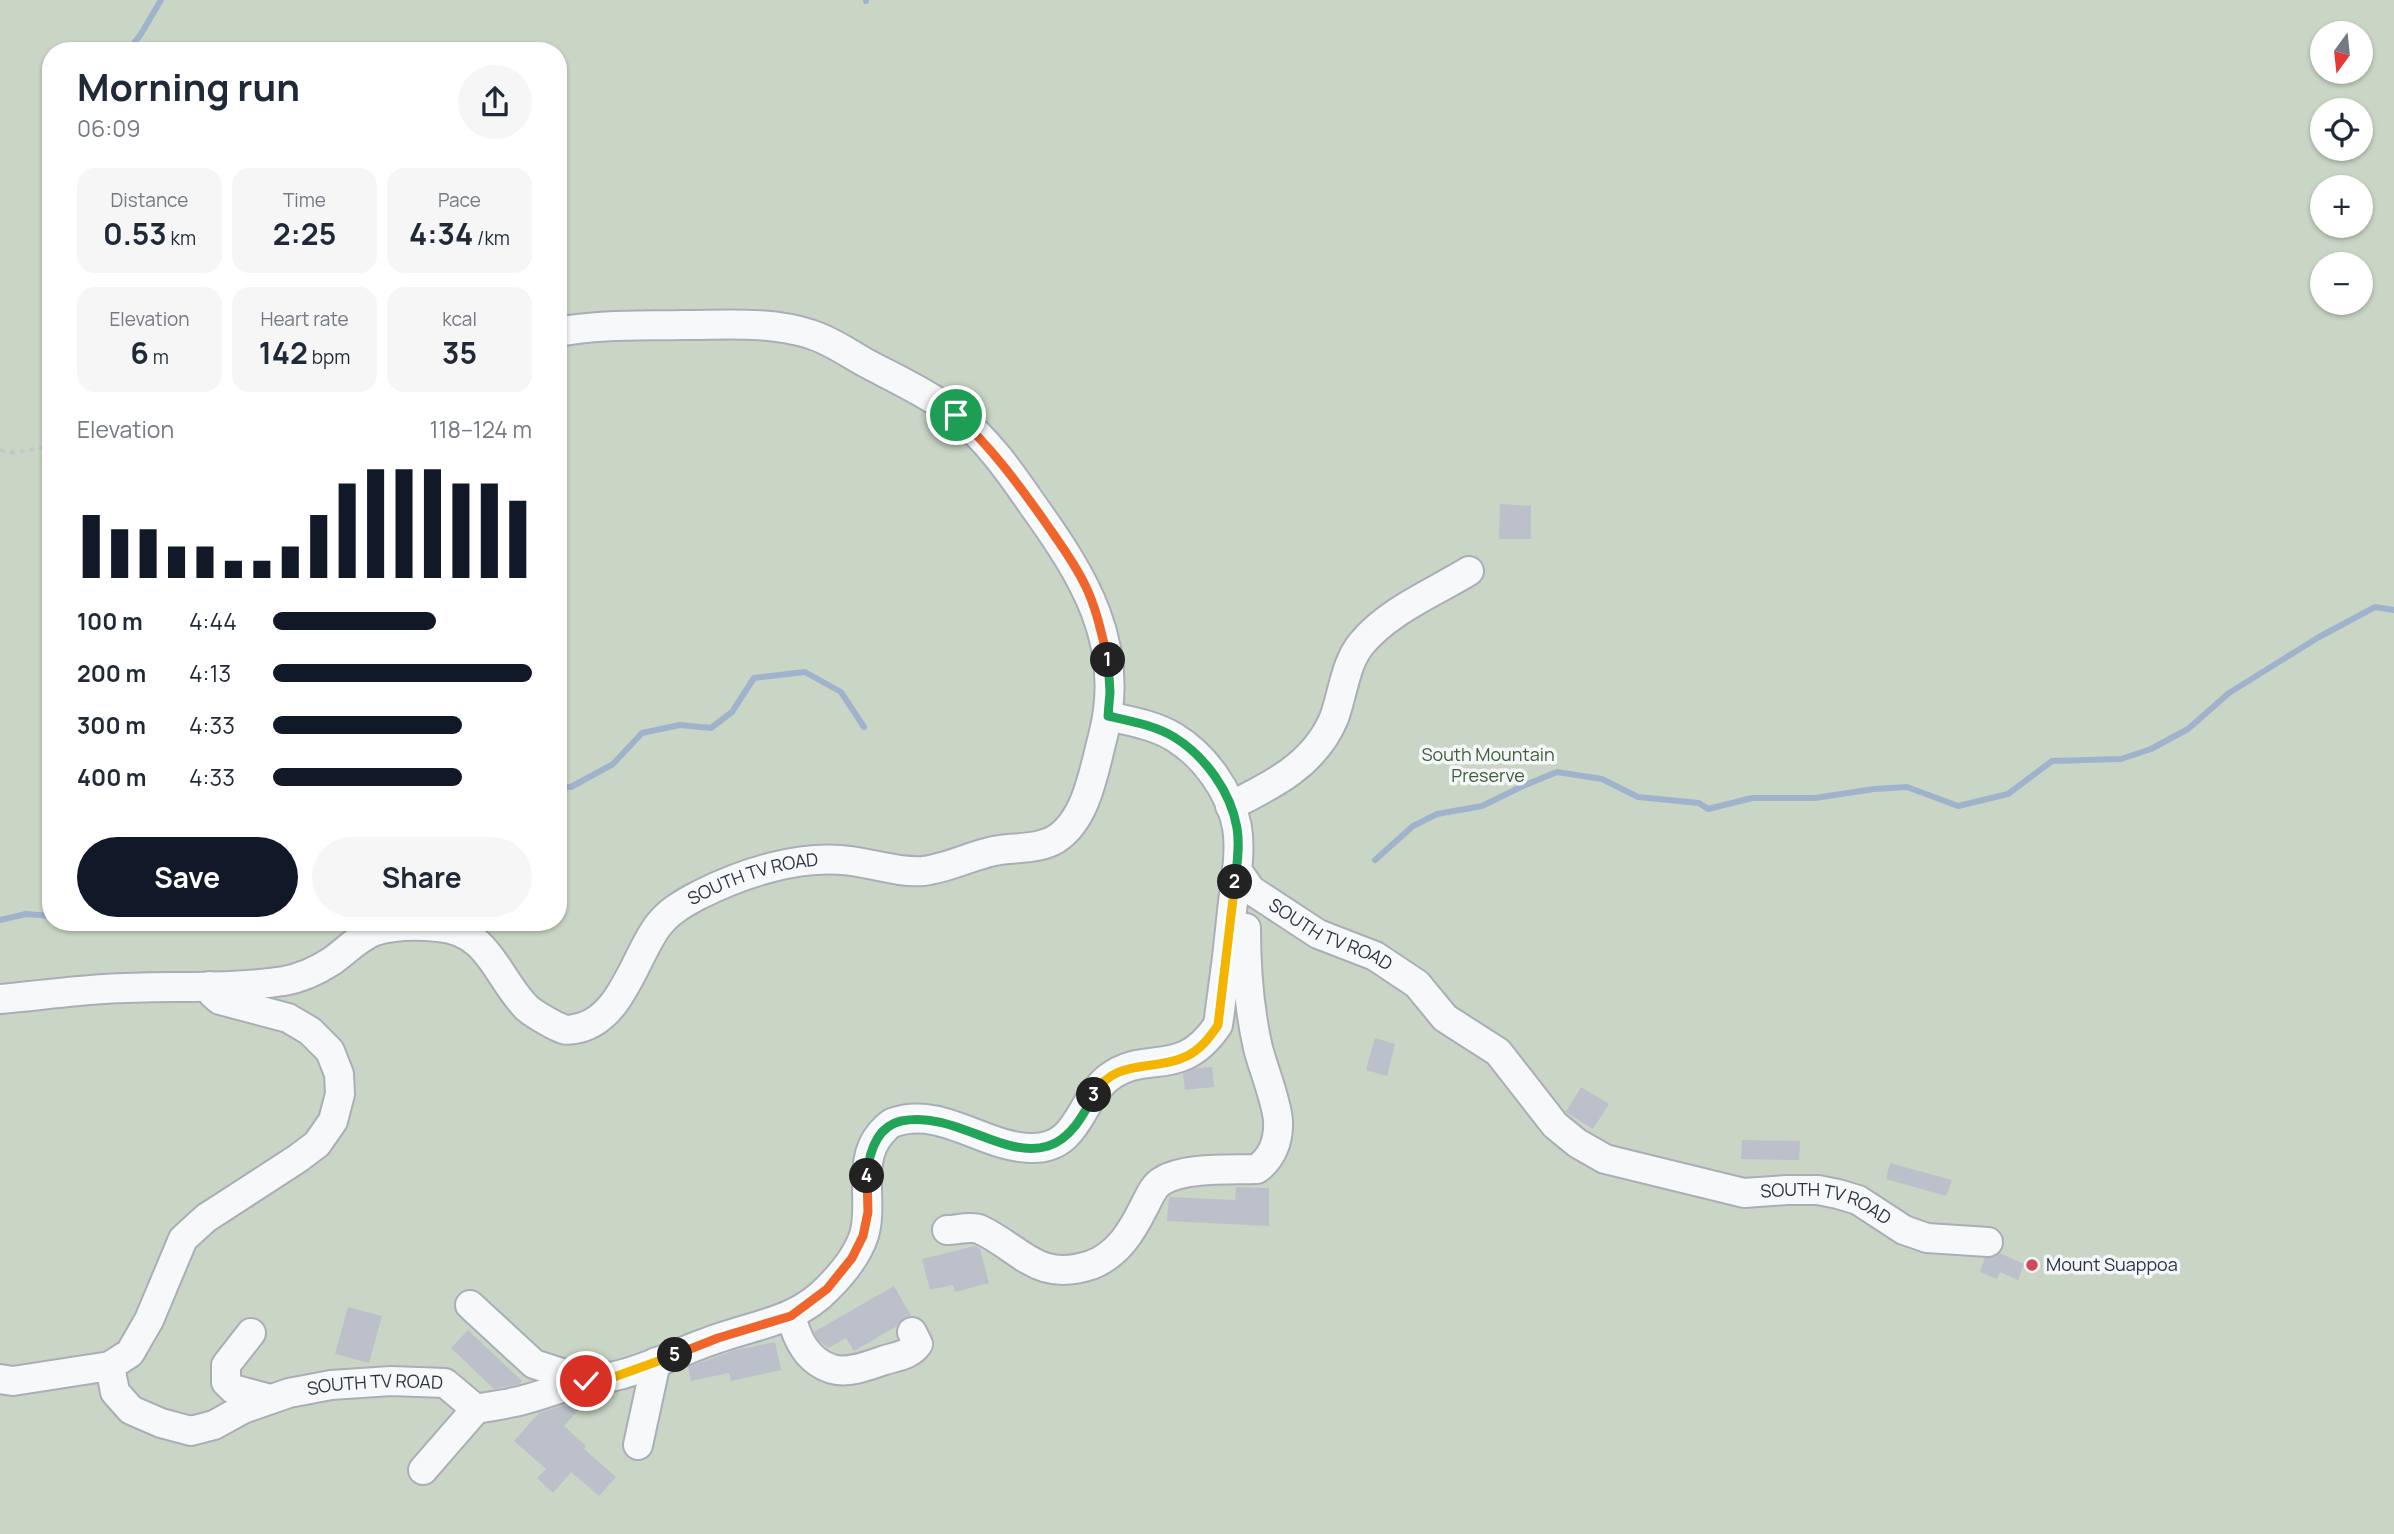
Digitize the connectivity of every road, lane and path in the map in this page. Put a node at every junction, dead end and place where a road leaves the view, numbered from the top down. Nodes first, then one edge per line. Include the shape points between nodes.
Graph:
1 (567, 331) edge
2 (42, 448) edge
3 (0, 450) edge
4 (1469, 571) dead end
5 (1108, 716) junction
6 (1230, 806) junction
7 (1244, 880) junction
8 (377, 931) edge
9 (463, 931) edge
10 (209, 986) junction
11 (0, 999) edge
12 (947, 1230) dead end
13 (1988, 1242) dead end
14 (470, 1305) dead end
15 (791, 1316) junction
16 (912, 1332) dead end
17 (251, 1333) dead end
18 (656, 1362) junction
19 (110, 1366) junction
20 (0, 1379) edge
21 (586, 1381) junction
22 (270, 1399) junction
23 (476, 1409) junction
24 (638, 1445) dead end
25 (423, 1470) dead end

1 - 5 street, SOUTH TV ROAD via 610,326 754,325 797,331 829,342 956,415 1003,464 1087,589 1108,663
2 - 3 path via 15,453
4 - 6 street via 1384,621 1360,645 1334,718 1310,757 1277,783
5 - 6 street via 1174,738 1221,784
5 - 9 street, SOUTH TV ROAD via 1081,808 1070,827 1054,841 994,851 924,871 821,859 740,877 678,906 666,917 654,930 621,995 578,1029 565,1030 530,1011 480,944
6 - 7 street
7 - 12 street via 1246,964 1258,1045 1278,1121 1266,1162 1257,1169 1178,1173 1160,1182 1119,1247 1093,1264 1069,1270 1031,1263 976,1228
7 - 13 street, SOUTH TV ROAD via 1318,934 1375,956 1418,984 1445,1018 1498,1052 1555,1125 1605,1159 1744,1193 1818,1190 1858,1200 1904,1230 1927,1238
7 - 15 street via 1218,1025 1207,1042 1187,1056 1122,1069 1108,1078 1075,1126 1048,1146 1007,1145 940,1121 917,1118 890,1124 874,1141 868,1161 868,1212 852,1258 827,1289
8 - 10 street, SOUTH TV ROAD via 311,973 287,980
10 - 11 street, SOUTH TV ROAD
10 - 19 street via 220,1000 288,1018 330,1051 339,1074 340,1094 333,1121 317,1144 206,1218 183,1240 137,1342 130,1353
14 - 21 street via 534,1363
15 - 16 street via 797,1340 811,1356 833,1369 856,1369 912,1352 918,1344
15 - 18 street
17 - 22 street via 226,1365 226,1382 233,1390
18 - 21 street
18 - 24 street
19 - 20 street via 13,1381
19 - 22 street, SOUTH TV ROAD via 115,1392 131,1410 191,1431 214,1426
21 - 23 street
22 - 23 street, SOUTH TV ROAD via 331,1385 445,1383
23 - 25 street

